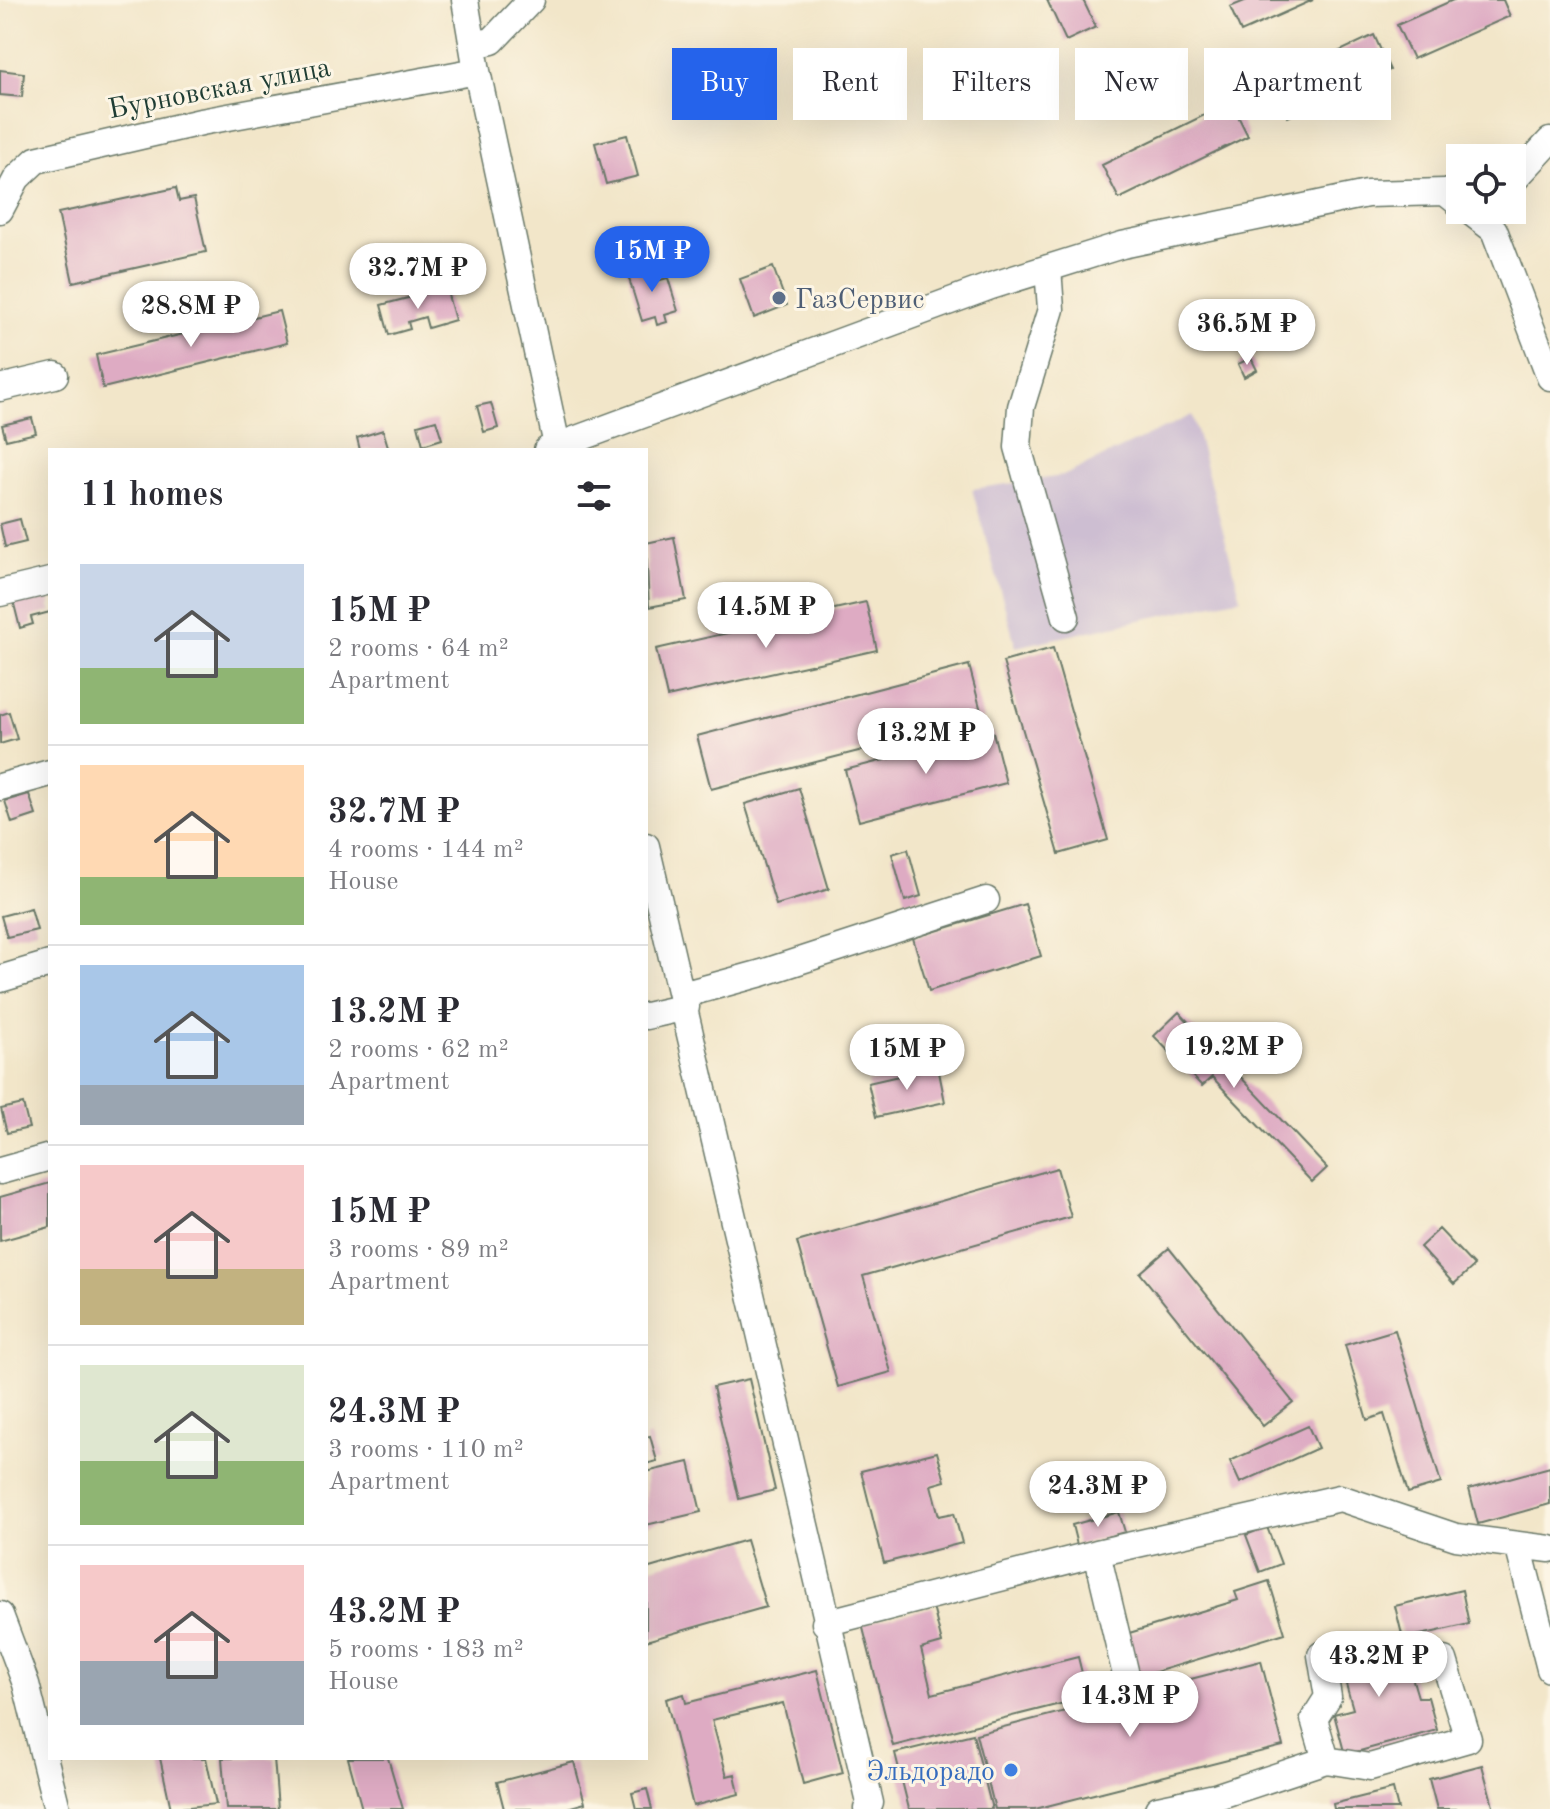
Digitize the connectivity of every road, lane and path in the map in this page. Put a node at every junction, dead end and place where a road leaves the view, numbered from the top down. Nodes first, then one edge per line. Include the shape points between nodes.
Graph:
1 (465, 0) edge
2 (531, 0) edge
3 (473, 45) junction
4 (477, 71) junction
5 (1550, 141) edge
6 (1526, 167) edge
7 (1446, 193) edge
8 (0, 210) edge
9 (1488, 224) edge
10 (1048, 268) junction
11 (55, 375) dead end
12 (1550, 377) edge
13 (0, 388) edge
14 (554, 448) edge
15 (48, 581) edge
16 (0, 593) edge
17 (1066, 617) dead end
18 (48, 774) edge
19 (0, 787) edge
20 (648, 854) edge
21 (986, 900) dead end
22 (48, 965) edge
23 (0, 979) edge
24 (684, 1001) junction
25 (648, 1015) edge
26 (48, 1158) edge
27 (0, 1171) edge
28 (1518, 1545) junction
29 (1550, 1549) edge
30 (1097, 1553) junction
31 (0, 1615) edge
32 (825, 1623) junction
33 (1321, 1655) dead end
34 (1444, 1660) dead end
35 (1550, 1669) edge
36 (1126, 1675) dead end
37 (1326, 1760) junction
38 (1216, 1803) edge
39 (57, 1809) edge
40 (867, 1809) edge
41 (1158, 1809) edge

1 - 3 street
2 - 3 street via 492,41
3 - 4 street
4 - 8 street, Бурновская улица via 186,125 36,160 17,178
4 - 14 street
5 - 6 street
7 - 10 street via 1367,194 1122,245
9 - 12 street
10 - 14 street
10 - 17 street via 1051,309 1021,407 1018,447
11 - 13 street
15 - 16 street
18 - 19 street
20 - 24 street
21 - 24 street
22 - 23 street
24 - 25 street
24 - 32 street
26 - 27 street
28 - 29 street
28 - 30 street via 1456,1537 1340,1498
28 - 35 street
30 - 32 street
30 - 36 street
31 - 39 street via 26,1684
32 - 40 street via 870,1803
33 - 37 street via 1328,1697 1314,1719
34 - 37 street via 1468,1739 1370,1767
37 - 38 street
38 - 41 street

